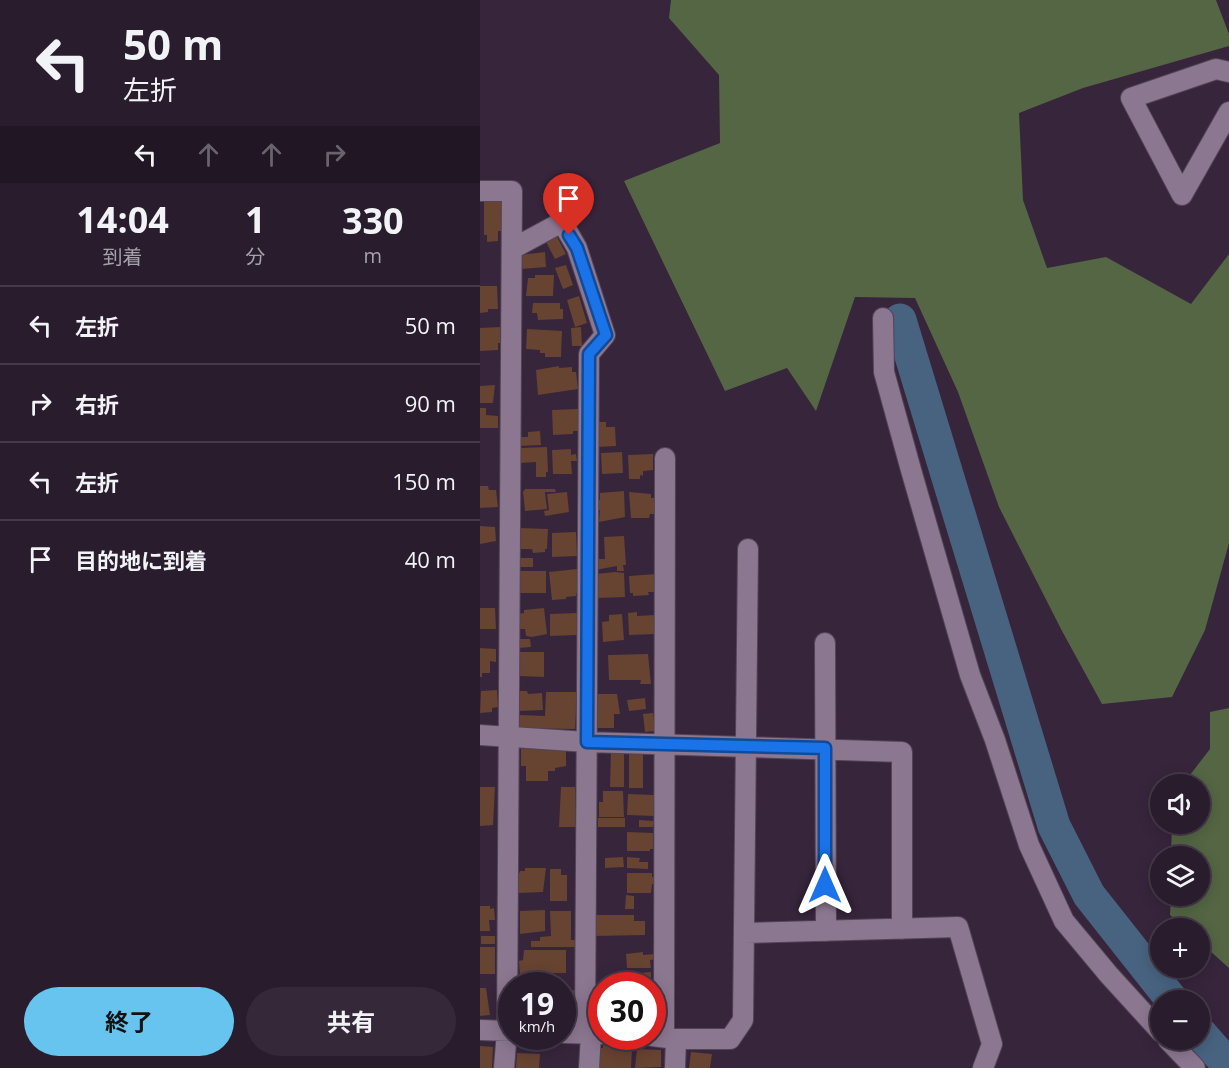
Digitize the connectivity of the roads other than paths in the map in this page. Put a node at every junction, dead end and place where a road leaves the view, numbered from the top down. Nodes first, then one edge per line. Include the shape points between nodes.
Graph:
1 (1229, 72) edge
2 (1229, 112) edge
3 (480, 190) edge
4 (512, 249) junction
5 (883, 318) dead end
6 (665, 458) dead end
7 (748, 549) dead end
8 (825, 643) dead end
9 (480, 735) edge
10 (508, 736) junction
11 (587, 742) junction
12 (664, 742) junction
13 (746, 746) junction
14 (825, 748) junction
15 (902, 929) junction
16 (826, 931) junction
17 (744, 933) junction
18 (509, 972) edge
19 (592, 972) edge
20 (664, 972) edge
21 (1150, 1019) edge
22 (480, 1030) edge
23 (498, 1031) edge
24 (666, 1037) edge
25 (666, 1043) edge
26 (506, 1050) edge
27 (591, 1050) edge
28 (1178, 1050) edge
29 (504, 1068) edge
30 (589, 1068) edge
31 (675, 1068) edge
32 (983, 1068) edge
33 (1195, 1068) edge

1 - 2 street via 1216,69 1131,99 1182,195
3 - 4 street via 512,191
4 - 10 street
4 - 11 street via 562,222 577,248 606,335 589,354
5 - 21 street via 884,372 908,459 970,675 1029,845 1064,921
6 - 12 street
7 - 13 street
8 - 14 street
9 - 10 street
10 - 11 street
10 - 18 street
11 - 12 street
11 - 19 street
12 - 13 street
12 - 20 street
13 - 14 street
13 - 17 street
14 - 15 street via 902,752
14 - 16 street
15 - 16 street
15 - 32 street via 958,927 992,1044
16 - 17 street
17 - 24 street via 743,1020 729,1039
22 - 23 street
25 - 31 street
26 - 29 street
27 - 30 street
28 - 33 street

